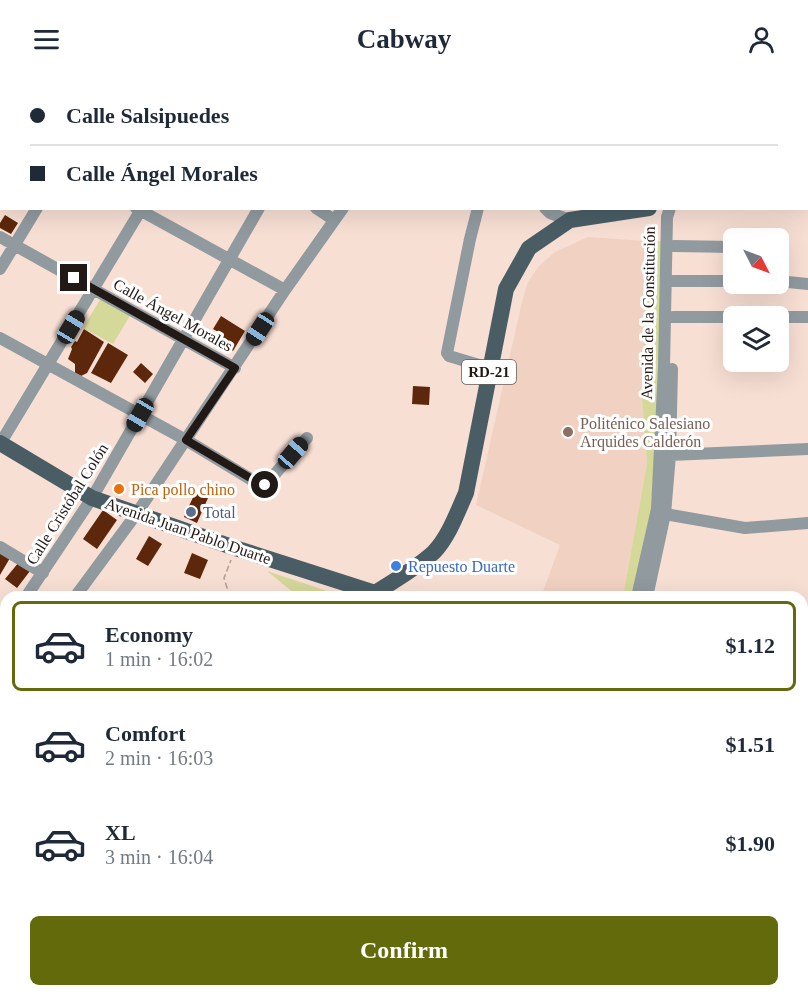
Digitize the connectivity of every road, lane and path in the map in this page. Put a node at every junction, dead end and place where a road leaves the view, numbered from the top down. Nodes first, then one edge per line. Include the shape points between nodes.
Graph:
1 (36, 210) edge
2 (139, 210) edge
3 (142, 210) edge
4 (258, 210) edge
5 (319, 210) edge
6 (342, 210) edge
7 (478, 210) edge
8 (547, 210) edge
9 (636, 210) edge
10 (670, 210) edge
11 (672, 210) edge
12 (334, 220) junction
13 (570, 220) junction
14 (0, 237) edge
15 (14, 245) junction
16 (674, 246) junction
17 (723, 247) edge
18 (231, 259) junction
19 (0, 269) edge
20 (673, 281) junction
21 (723, 281) edge
22 (789, 282) edge
23 (808, 284) edge
24 (93, 289) junction
25 (285, 290) junction
26 (673, 317) junction
27 (723, 317) edge
28 (789, 317) edge
29 (808, 317) edge
30 (0, 338) edge
31 (185, 340) junction
32 (48, 364) junction
33 (235, 368) junction
34 (489, 368) junction
35 (140, 415) junction
36 (307, 438) dead end
37 (186, 440) junction
38 (0, 443) edge
39 (808, 449) edge
40 (670, 455) junction
41 (92, 498) junction
42 (136, 513) junction
43 (665, 514) junction
44 (808, 524) edge
45 (0, 548) edge
46 (235, 548) junction
47 (43, 573) junction
48 (30, 591) edge
49 (79, 591) edge
50 (229, 591) edge
51 (369, 591) edge
52 (386, 591) edge
53 (638, 591) edge
54 (648, 591) edge

1 - 15 street
2 - 24 street
3 - 18 street
4 - 18 street, Calle Cristóbal Colón
5 - 12 street
6 - 12 street
7 - 34 street via 447,354
8 - 13 street
9 - 13 main road, RD-21
10 - 53 street, Avenida de la Constitución via 657,509
11 - 16 street, Avenida de la Constitución
12 - 25 street
13 - 34 main road, RD-21 via 529,248 506,289
14 - 15 street, Calle Ángel Morales
15 - 19 street
15 - 24 street, Calle Ángel Morales
16 - 17 street
16 - 20 street, Avenida de la Constitución
18 - 25 street
18 - 31 street, Calle Cristóbal Colón
20 - 21 street
20 - 26 street, Avenida de la Constitución
22 - 23 street
24 - 31 street, Calle Ángel Morales
24 - 32 street
25 - 33 street
26 - 27 street
26 - 40 street, Avenida de la Constitución
28 - 29 street
30 - 32 street
31 - 33 street, Calle Ángel Morales
31 - 35 street, Calle Cristóbal Colón
32 - 35 street
32 - 38 street
33 - 37 street
34 - 52 main road, RD-21 via 466,493 453,525 434,551
35 - 37 street
35 - 41 street, Calle Cristóbal Colón
36 - 37 street via 264,486
37 - 42 street
38 - 41 main road, Avenida Juan Pablo Duarte / RD-21
39 - 40 street
40 - 43 street, Avenida de la Constitución
41 - 42 main road, Avenida Juan Pablo Duarte / RD-21
41 - 47 street, Calle Cristóbal Colón
42 - 46 main road, Avenida Juan Pablo Duarte / RD-21
42 - 49 street
43 - 44 street via 745,528
43 - 54 street, Avenida de la Constitución
45 - 47 street
46 - 50 path via 224,578
46 - 51 main road, Avenida Juan Pablo Duarte / RD-21
47 - 48 street, Calle Cristóbal Colón

